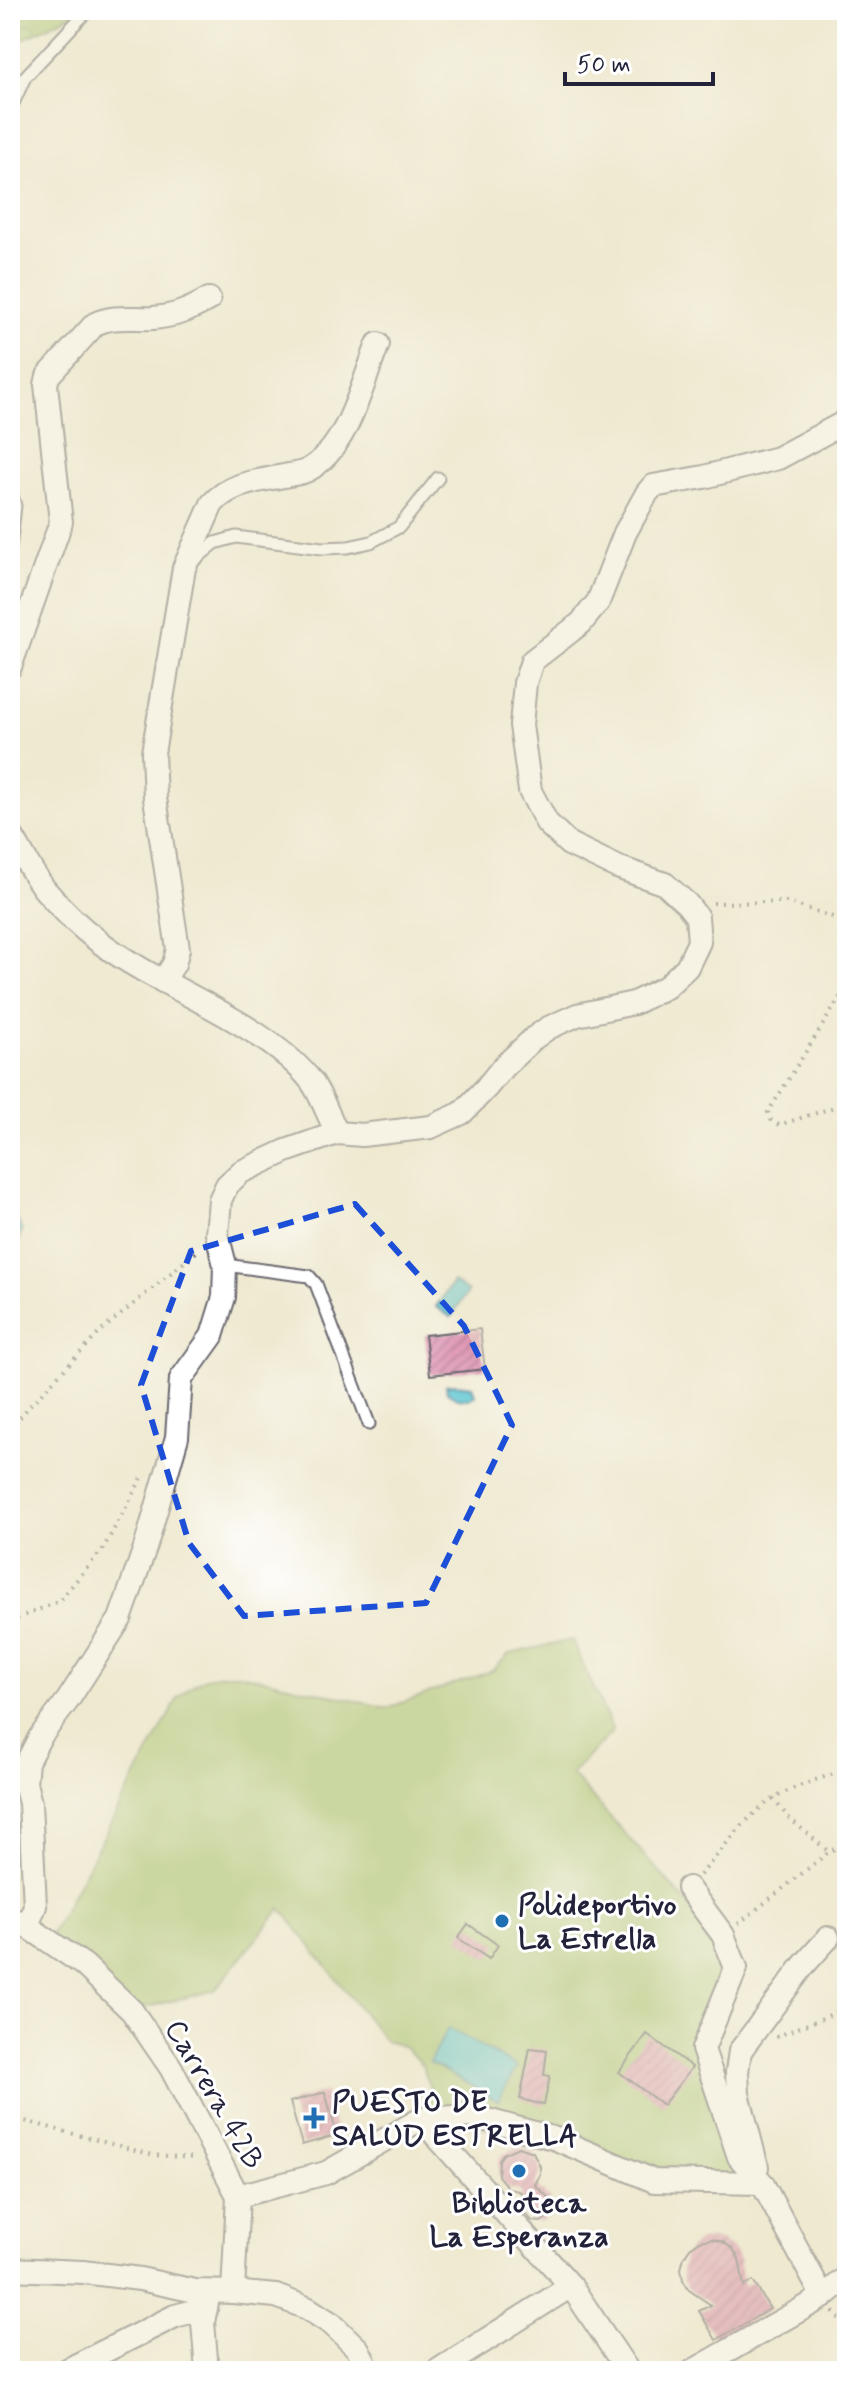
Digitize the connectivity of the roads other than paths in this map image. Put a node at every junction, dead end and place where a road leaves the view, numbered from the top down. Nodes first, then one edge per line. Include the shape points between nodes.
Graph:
1 (88, 10) edge
2 (10, 110) edge
3 (209, 299) dead end
4 (378, 344) dead end
5 (847, 421) edge
6 (438, 478) dead end
7 (10, 488) edge
8 (10, 549) edge
9 (184, 568) junction
10 (10, 667) edge
11 (10, 833) edge
12 (163, 981) junction
13 (337, 1133) junction
14 (225, 1265) junction
15 (369, 1424) dead end
16 (688, 1888) road end
17 (18, 1922) edge
18 (828, 1938) dead end
19 (421, 2119) junction
20 (762, 2183) junction
21 (238, 2196) junction
22 (10, 2269) edge
23 (847, 2277) edge
24 (571, 2286) junction
25 (233, 2292) junction
26 (823, 2297) junction
27 (208, 2300) junction
28 (65, 2371) edge
29 (207, 2371) edge
30 (369, 2371) edge
31 (437, 2371) edge
32 (628, 2371) edge
33 (693, 2371) edge

1 - 2 lane via 25,77
3 - 10 street via 186,312 156,318 104,319 48,376 61,522
4 - 9 street via 343,434 326,457 306,472 238,485 219,496
5 - 13 street via 778,458 653,486 625,533 598,602 581,623 532,661 525,683 521,725 530,791 547,823 569,844 665,884 687,904 697,917 699,942 687,967 666,987 634,1003 577,1015 548,1028 462,1113 431,1127
6 - 9 lane via 399,527 371,542 322,548 236,537 215,543
7 - 8 lane via 15,506
9 - 12 street via 153,753 178,949
11 - 12 street via 44,889 85,931
12 - 13 street via 293,1062 313,1084
13 - 14 street via 241,1172 227,1185 217,1234
14 - 15 lane via 309,1276
14 - 17 street via 224,1297 212,1336 181,1379 177,1437 120,1619 27,1762 35,1906
16 - 20 street via 723,1935 736,1968 703,2049 739,2157
17 - 21 street, Carrera 42B via 84,1965 132,2011 171,2068
18 - 20 street via 740,2051 738,2094
19 - 20 street via 473,2116 556,2139 654,2181
19 - 21 street via 326,2173
19 - 24 street
20 - 26 street
21 - 25 street, Carrera 42B
22 - 27 street via 140,2279
23 - 26 street
24 - 31 street
24 - 32 street
25 - 27 street
25 - 30 street via 276,2296 307,2308 358,2349
26 - 33 street
27 - 28 street
27 - 29 street via 203,2322

